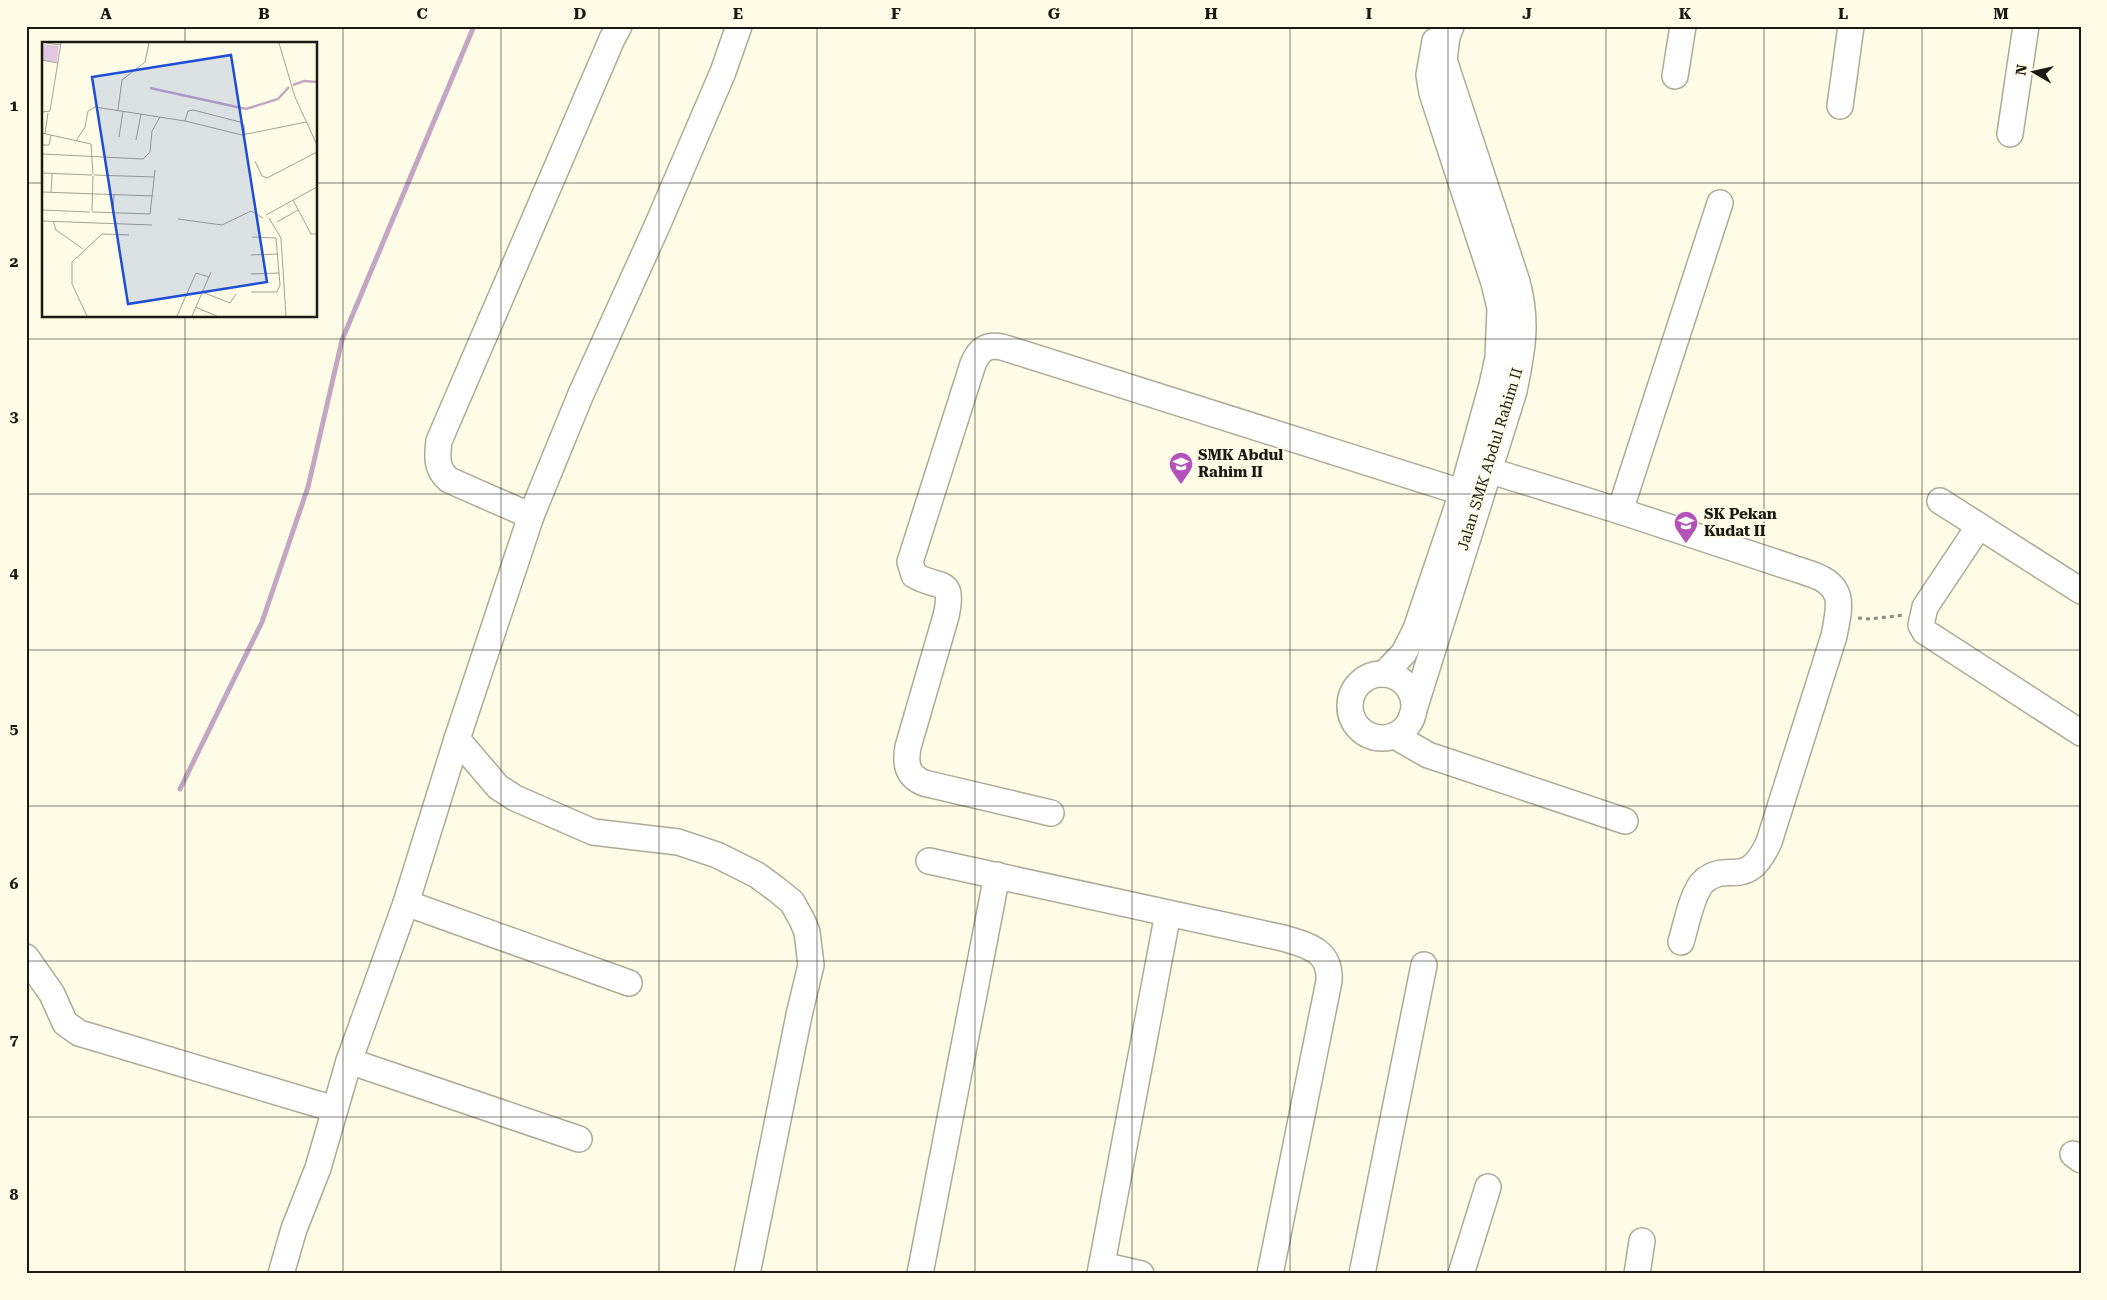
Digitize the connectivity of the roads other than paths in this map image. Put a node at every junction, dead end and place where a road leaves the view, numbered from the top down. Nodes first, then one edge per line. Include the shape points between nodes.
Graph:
1 (619, 26) edge
2 (739, 26) edge
3 (1440, 26) edge
4 (1451, 26) edge
5 (1683, 26) edge
6 (1851, 26) edge
7 (2026, 26) edge
8 (1675, 76) dead end
9 (1840, 106) dead end
10 (2010, 134) dead end
11 (1720, 203) dead end
12 (1488, 470) junction
13 (1471, 495) junction
14 (1940, 501) dead end
15 (1620, 511) junction
16 (532, 516) junction
17 (1979, 526) junction
18 (2081, 591) edge
19 (1384, 674) junction
20 (1403, 727) junction
21 (2081, 733) edge
22 (458, 739) junction
23 (1051, 813) dead end
24 (1625, 821) dead end
25 (929, 860) dead end
26 (997, 875) junction
27 (406, 903) junction
28 (1168, 913) junction
29 (1681, 942) dead end
30 (26, 957) edge
31 (1424, 965) dead end
32 (629, 983) dead end
33 (349, 1061) junction
34 (334, 1109) junction
35 (579, 1139) dead end
36 (1488, 1187) dead end
37 (1642, 1241) dead end
38 (1101, 1269) edge
39 (281, 1274) edge
40 (747, 1274) edge
41 (920, 1274) edge
42 (1141, 1274) edge
43 (1270, 1274) edge
44 (1362, 1274) edge
45 (1461, 1274) edge
46 (1638, 1274) edge

1 - 16 street via 439,441 438,466 449,480
2 - 16 street via 723,72 657,226 580,394
3 - 13 street, Jalan SMK Abdul Rahim II via 1430,62 1432,93 1500,308 1498,358
4 - 12 street, Jalan SMK Abdul Rahim II via 1444,50 1445,65 1523,303 1522,354 1514,391
5 - 8 street
6 - 9 street
7 - 10 street
11 - 15 street
12 - 13 street, Jalan SMK Abdul Rahim II
12 - 15 street
13 - 19 street, Jalan SMK Abdul Rahim II via 1413,635 1404,653
13 - 20 street, Jalan SMK Abdul Rahim II
13 - 23 street via 1002,346 987,346 981,350 973,364 910,562 914,575 940,584 950,597 908,747 907,765 913,778 924,783
14 - 17 street
15 - 29 street via 1823,578 1836,590 1839,605 1834,636 1766,847 1752,867 1738,873 1715,875 1700,886
16 - 22 street
17 - 18 street
17 - 21 street via 1925,607 1921,625 1925,632
19 - 20 street via 1400,679 1408,687 1413,702
19 - 20 street via 1368,676 1359,682 1351,697 1350,713 1355,724 1373,737 1384,738
20 - 24 street via 1428,755
22 - 27 street
22 - 40 street via 498,786 515,798 593,832 678,842 717,855 758,875 792,902 802,920 807,932 811,965
25 - 26 street
26 - 28 street
26 - 41 street
27 - 32 street
27 - 33 street
28 - 38 street
28 - 43 street via 1306,945 1328,964 1328,981
30 - 34 street via 52,994 65,1023 79,1033
31 - 44 street
33 - 34 street
33 - 35 street
34 - 39 street via 318,1168 294,1229
36 - 45 street
37 - 46 street
38 - 42 street

